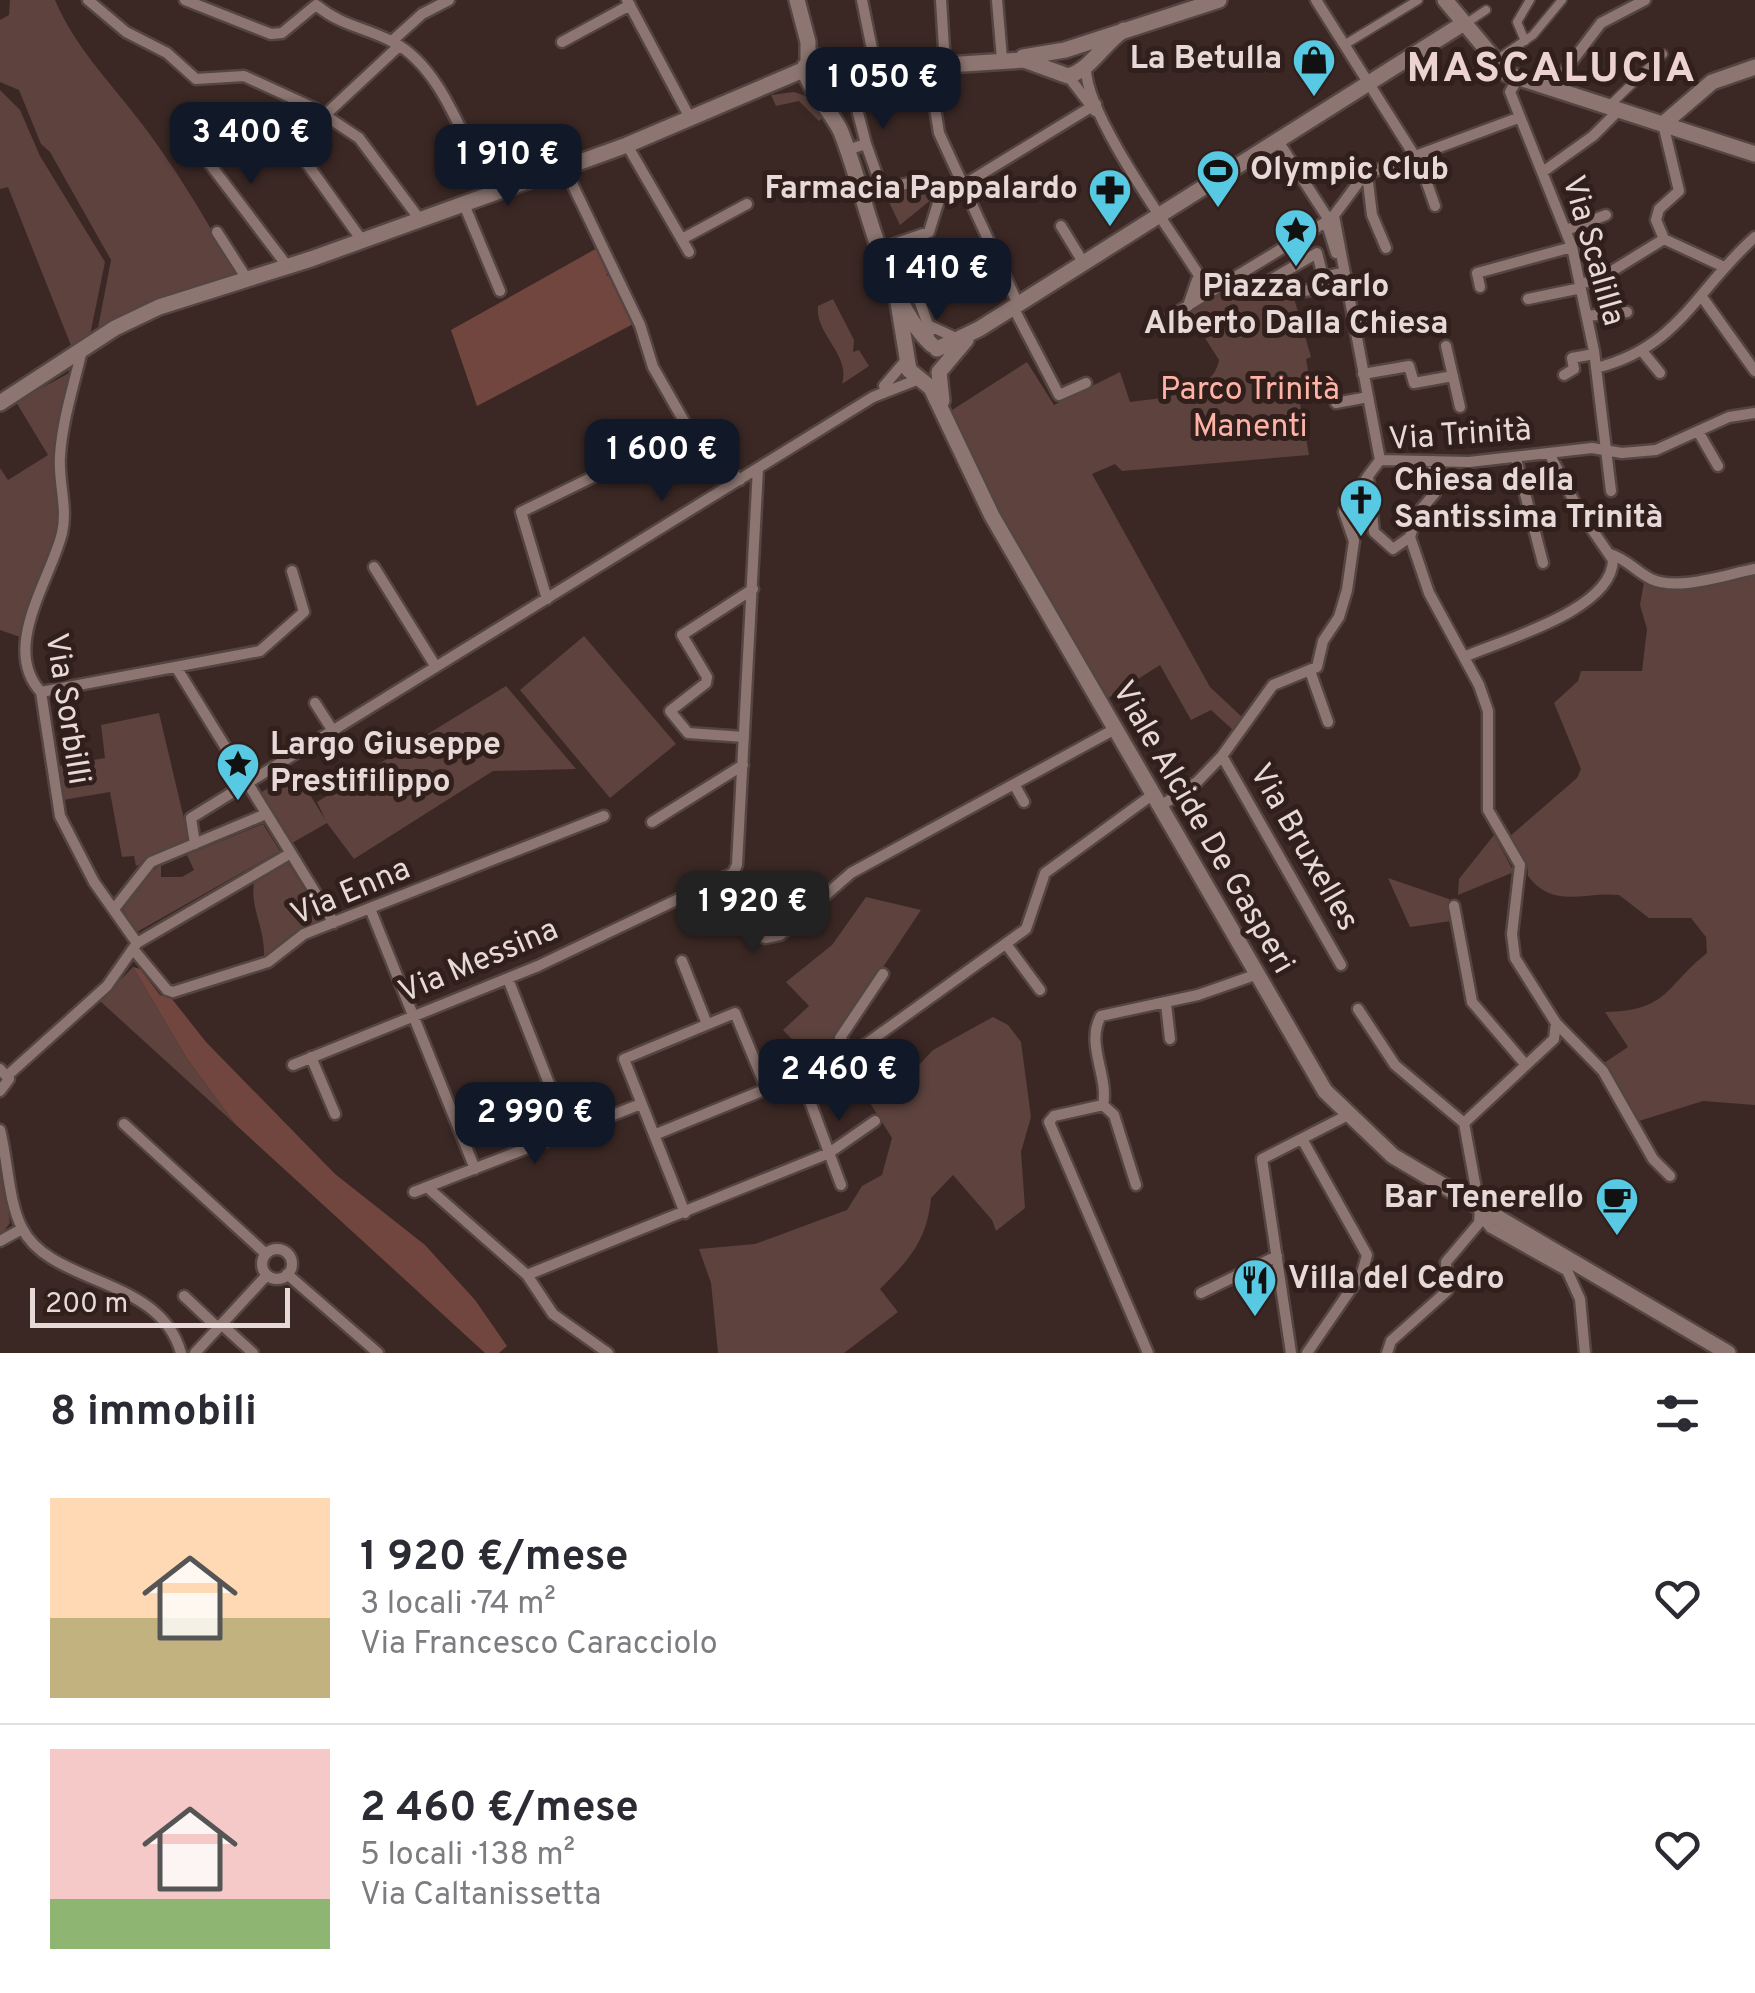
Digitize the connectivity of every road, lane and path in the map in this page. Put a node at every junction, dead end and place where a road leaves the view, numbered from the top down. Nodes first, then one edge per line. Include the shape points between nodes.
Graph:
1 (88, 0) edge
2 (185, 0) edge
3 (449, 0) edge
4 (862, 0) edge
5 (940, 0) edge
6 (997, 0) edge
7 (1220, 0) edge
8 (1316, 0) edge
9 (1418, 0) edge
10 (1445, 0) edge
11 (1530, 0) edge
12 (1562, 0) edge
13 (1645, 0) edge
14 (629, 2) edge
15 (313, 3) edge
16 (798, 4) edge
17 (1627, 4) edge
18 (1486, 10) dead end
19 (1465, 24) junction
20 (1124, 30) junction
21 (1525, 41) junction
22 (562, 42) dead end
23 (395, 43) junction
24 (1344, 45) junction
25 (1069, 49) junction
26 (1663, 54) dead end
27 (1005, 59) junction
28 (1496, 61) junction
29 (832, 62) junction
30 (945, 64) junction
31 (1088, 64) junction
32 (928, 65) junction
33 (806, 66) junction
34 (1755, 66) edge
35 (873, 70) junction
36 (1065, 75) junction
37 (1518, 78) junction
38 (1369, 84) junction
39 (838, 86) junction
40 (814, 89) junction
41 (1550, 89) junction
42 (753, 93) junction
43 (1093, 105) junction
44 (1615, 107) junction
45 (319, 111) junction
46 (858, 113) dead end
47 (690, 118) junction
48 (1518, 118) junction
49 (278, 123) junction
50 (1664, 124) junction
51 (840, 130) junction
52 (1278, 141) junction
53 (628, 144) junction
54 (866, 144) junction
55 (848, 150) junction
56 (1755, 154) edge
57 (1416, 158) junction
58 (564, 167) junction
59 (1544, 171) junction
60 (1368, 174) junction
61 (963, 185) junction
62 (491, 192) junction
63 (942, 198) junction
64 (463, 201) junction
65 (747, 204) dead end
66 (1435, 206) dead end
67 (1161, 214) junction
68 (1606, 215) dead end
69 (418, 217) junction
70 (1330, 219) junction
71 (1062, 226) dead end
72 (1566, 230) junction
73 (216, 232) dead end
74 (1755, 236) edge
75 (361, 239) junction
76 (682, 239) junction
77 (1664, 239) junction
78 (900, 242) junction
79 (1572, 247) junction
80 (882, 248) junction
81 (1386, 248) dead end
82 (689, 252) dead end
83 (1083, 262) junction
84 (1722, 266) junction
85 (288, 267) junction
86 (1342, 273) junction
87 (247, 279) junction
88 (1202, 279) junction
89 (1232, 280) junction
90 (1324, 282) junction
91 (1261, 286) junction
92 (1580, 286) junction
93 (1480, 287) dead end
94 (500, 290) dead end
95 (896, 290) junction
96 (1210, 292) junction
97 (1702, 297) junction
98 (1528, 298) dead end
99 (1016, 306) junction
100 (1188, 306) junction
101 (1627, 312) dead end
102 (1586, 316) junction
103 (1386, 322) dead end
104 (1160, 323) dead end
105 (928, 325) junction
106 (1354, 328) junction
107 (979, 329) junction
108 (959, 339) junction
109 (933, 346) junction
110 (1446, 346) dead end
111 (82, 350) junction
112 (1642, 351) junction
113 (1594, 354) junction
114 (907, 358) junction
115 (1596, 368) junction
116 (940, 370) junction
117 (1755, 371) edge
118 (1660, 373) dead end
119 (1363, 374) junction
120 (1564, 374) dead end
121 (1453, 376) junction
122 (920, 379) junction
123 (1086, 383) dead end
124 (872, 397) junction
125 (1368, 397) junction
126 (0, 403) edge
127 (1336, 403) dead end
128 (1460, 407) dead end
129 (1755, 413) edge
130 (948, 424) junction
131 (689, 430) junction
132 (1699, 433) junction
133 (1603, 448) junction
134 (1550, 455) junction
135 (1516, 459) junction
136 (1380, 460) junction
137 (1433, 461) junction
138 (1718, 466) dead end
139 (758, 468) junction
140 (1368, 476) junction
141 (740, 480) junction
142 (1611, 491) dead end
143 (1369, 498) junction
144 (1344, 512) junction
145 (1410, 537) junction
146 (1610, 554) junction
147 (1543, 562) dead end
148 (374, 568) dead end
149 (1755, 569) edge
150 (292, 571) dead end
151 (752, 590) junction
152 (547, 599) junction
153 (1464, 657) junction
154 (176, 667) junction
155 (436, 667) junction
156 (1310, 671) junction
157 (41, 692) junction
158 (314, 703) dead end
159 (1328, 722) dead end
160 (1115, 729) junction
161 (333, 731) junction
162 (744, 737) junction
163 (1222, 756) junction
164 (743, 765) junction
165 (248, 784) junction
166 (1014, 784) junction
167 (1156, 801) junction
168 (1024, 802) dead end
169 (266, 814) junction
170 (604, 816) dead end
171 (652, 822) dead end
172 (195, 844) junction
173 (290, 853) junction
174 (733, 873) junction
175 (1454, 906) dead end
176 (114, 909) junction
177 (371, 911) junction
178 (334, 923) junction
179 (1006, 944) junction
180 (135, 946) junction
181 (682, 961) dead end
182 (1341, 964) dead end
183 (882, 974) dead end
184 (1255, 975) junction
185 (508, 979) junction
186 (1040, 990) dead end
187 (1166, 1004) junction
188 (1358, 1010) dead end
189 (415, 1018) junction
190 (708, 1024) junction
191 (1556, 1024) junction
192 (1170, 1039) dead end
193 (852, 1054) junction
194 (311, 1057) junction
195 (293, 1064) dead end
196 (1525, 1064) junction
197 (6, 1069) edge
198 (801, 1078) junction
199 (767, 1090) junction
200 (0, 1092) edge
201 (641, 1104) junction
202 (1103, 1105) junction
203 (335, 1114) dead end
204 (1346, 1116) junction
205 (875, 1121) dead end
206 (1464, 1123) junction
207 (124, 1124) dead end
208 (0, 1129) edge
209 (568, 1132) junction
210 (654, 1134) junction
211 (1302, 1140) junction
212 (828, 1152) junction
213 (476, 1169) junction
214 (1670, 1176) dead end
215 (841, 1185) dead end
216 (1136, 1186) dead end
217 (428, 1188) junction
218 (414, 1192) dead end
219 (1479, 1205) junction
220 (685, 1213) junction
221 (1492, 1228) junction
222 (22, 1229) junction
223 (1472, 1233) junction
224 (0, 1241) edge
225 (266, 1254) junction
226 (1277, 1256) junction
227 (1565, 1265) junction
228 (287, 1274) junction
229 (527, 1274) junction
230 (267, 1275) junction
231 (1201, 1293) dead end
232 (184, 1296) dead end
233 (1636, 1298) junction
234 (220, 1326) junction
235 (181, 1353) edge
236 (195, 1353) edge
237 (253, 1353) edge
238 (378, 1353) edge
239 (608, 1353) edge
240 (1148, 1353) edge
241 (1291, 1353) edge
242 (1307, 1353) edge
243 (1387, 1353) edge
244 (1585, 1353) edge
245 (1728, 1353) edge

1 - 45 street via 196,79 244,76
2 - 15 street via 271,34
3 - 23 street via 422,14
4 - 35 street
5 - 30 street
6 - 27 street
7 - 20 main road
8 - 24 street
9 - 24 street
10 - 19 main road
11 - 21 street via 1517,22
12 - 21 street
13 - 17 street
14 - 22 street
14 - 47 street
15 - 23 street via 339,24
16 - 29 main road
16 - 33 main road
17 - 41 street via 1601,23
18 - 19 street
19 - 28 main road
19 - 38 main road
20 - 25 main road
20 - 31 main road
21 - 28 street
23 - 45 street
23 - 62 street via 435,77
24 - 38 street
25 - 27 main road
25 - 31 main road via 1088,48
25 - 36 main road via 1057,59
26 - 44 street
27 - 30 main road
27 - 36 main road
28 - 37 main road
29 - 33 main road via 816,58
29 - 35 main road
29 - 39 main road
30 - 32 main road
31 - 36 main road
31 - 43 street
32 - 35 main road
32 - 61 street via 939,132
33 - 40 main road
33 - 42 main road
34 - 50 main road via 1712,82
35 - 39 main road
36 - 43 street
37 - 41 main road
37 - 48 street, Via Scalilla via 1510,92
38 - 52 main road
38 - 57 street
39 - 40 main road
39 - 51 main road
40 - 42 main road via 788,84
40 - 51 main road
41 - 44 main road
42 - 47 main road
43 - 61 street
43 - 67 street
44 - 50 main road
44 - 59 street via 1593,136
45 - 49 street
45 - 69 street via 359,138
46 - 54 street
47 - 53 main road
48 - 57 street
48 - 59 street, Via Scalilla
49 - 75 street
49 - 85 street via 203,155
50 - 56 main road
50 - 77 street via 1680,191 1655,216
51 - 55 main road
52 - 67 main road
52 - 70 street
53 - 58 main road
53 - 76 street
54 - 55 street
54 - 63 street via 882,189 919,181
55 - 80 main road
57 - 60 street
57 - 66 street
58 - 62 main road
58 - 131 street via 640,325 646,355
59 - 72 street, Via Scalilla
60 - 70 street
60 - 81 street via 1372,215
61 - 63 street
61 - 99 street
62 - 64 main road
63 - 78 street via 928,232
64 - 69 main road
64 - 94 street
65 - 76 street
67 - 83 main road
67 - 88 street
68 - 72 street
69 - 75 main road
70 - 86 street
70 - 89 street
71 - 83 street
72 - 79 street, Via Scalilla
73 - 87 street
74 - 84 street
75 - 85 main road
76 - 82 street
77 - 84 street
77 - 92 street
78 - 80 street
78 - 105 street
79 - 92 street, Via Scalilla
79 - 93 street via 1476,273
80 - 95 main road
83 - 99 main road
84 - 97 street
85 - 87 main road
86 - 90 street
86 - 106 street
87 - 111 main road via 134,317
88 - 89 street
88 - 96 street via 1200,292
88 - 100 street
89 - 91 street
89 - 96 street
90 - 91 street via 1292,293
90 - 91 street via 1318,253
92 - 98 street
92 - 102 street, Via Scalilla
95 - 109 main road
95 - 114 main road
96 - 100 street
97 - 112 street
97 - 117 street
99 - 107 main road
99 - 123 street via 1059,394
100 - 104 street
101 - 102 street
102 - 113 street, Via Scalilla
103 - 106 street
105 - 108 street
105 - 109 street
106 - 119 street
107 - 108 main road
107 - 116 main road
108 - 109 main road
109 - 114 main road via 917,345
109 - 116 main road
110 - 121 street
111 - 126 main road
111 - 157 street, Via Sorbilli via 60,456 62,532 26,622 28,664
112 - 115 street
112 - 118 street
113 - 115 street, Via Scalilla
113 - 120 street via 1572,358 1574,369
114 - 122 main road via 908,370
114 - 124 street
115 - 133 street, Via Scalilla
116 - 122 main road
116 - 130 main road
119 - 121 street via 1410,366 1414,383
119 - 125 street
121 - 128 street
122 - 124 street
122 - 130 main road
124 - 139 street
125 - 127 street
125 - 136 street
129 - 132 street, Via Trinità
130 - 160 main road, Viale Alcide De Gasperi via 992,516
131 - 141 street
131 - 152 street via 520,512
132 - 133 street, Via Trinità via 1656,450
132 - 138 street
133 - 134 street, Via Trinità
133 - 142 street, Via Scalilla
134 - 135 street, Via Trinità
134 - 146 street
135 - 137 street, Via Trinità
135 - 147 street
136 - 137 street, Via Trinità
136 - 140 street, Via Trinità
137 - 145 street via 1436,493 1417,514
139 - 141 street
139 - 151 street
140 - 143 street, Via Trinità
140 - 144 street
141 - 152 street
143 - 144 street
143 - 145 street, Via Trinità via 1374,532 1388,548
144 - 156 street via 1354,542 1347,590 1317,668
145 - 153 street
146 - 149 street via 1666,583
146 - 153 street via 1610,580 1580,608
148 - 155 street
150 - 154 street via 304,612 270,646
151 - 162 street
151 - 162 street via 682,635 707,677 670,711 688,733
152 - 155 street
153 - 191 street via 1488,710 1488,810 1520,865 1514,958
154 - 157 street
154 - 165 street
155 - 161 street
156 - 159 street
156 - 163 street via 1272,685
157 - 176 street, Via Sorbilli via 60,816
158 - 161 street
160 - 166 street
160 - 167 main road, Viale Alcide De Gasperi
161 - 165 street
162 - 164 street
163 - 167 street via 1198,782
163 - 182 street, Via Bruxelles
164 - 171 street
164 - 174 street
165 - 169 street
165 - 172 street via 191,818
166 - 168 street
166 - 174 street via 851,873 780,936 756,936
167 - 179 street via 1045,873 1030,921
167 - 184 main road, Viale Alcide De Gasperi
169 - 172 street
169 - 173 street
170 - 177 street, Via Enna
172 - 176 street via 144,866
173 - 178 street
173 - 180 street
174 - 185 street, Via Messina
175 - 196 street via 1472,1002
176 - 180 street, Via Sorbilli
177 - 178 street, Via Enna
177 - 189 street
178 - 180 street, Via Enna via 304,934 268,962 173,992
179 - 186 street
179 - 193 street
180 - 197 street via 107,986
181 - 190 street
183 - 193 street via 840,1038
184 - 187 street
184 - 204 main road, Viale Alcide De Gasperi via 1318,1082
185 - 189 street, Via Messina
185 - 209 street
187 - 192 street
187 - 202 street via 1108,1012 1098,1020
188 - 206 street via 1394,1065
189 - 194 street, Via Messina
189 - 213 street
190 - 199 street via 735,1014
190 - 201 street via 624,1059
191 - 196 street via 1554,1038
191 - 214 street via 1603,1071 1653,1160
193 - 198 street
194 - 195 street, Via Messina
194 - 203 street
196 - 206 street
197 - 200 street via 7,1086
198 - 199 street
198 - 212 street
199 - 210 street
201 - 209 street
201 - 210 street
202 - 216 street via 1114,1115
202 - 240 street via 1049,1122
204 - 211 street
204 - 219 main road, Viale Alcide De Gasperi via 1392,1156
205 - 212 street
206 - 219 street
207 - 225 street
208 - 222 street
209 - 213 street
210 - 220 street
211 - 226 street via 1262,1160
211 - 242 street via 1367,1254 1362,1273
212 - 215 street
212 - 220 street
213 - 217 street
217 - 218 street
217 - 229 street
219 - 221 street
219 - 223 street
219 - 227 main road
219 - 233 main road
220 - 229 street
221 - 223 street
221 - 227 street
222 - 224 street
222 - 235 street via 55,1258 156,1310
223 - 243 street via 1446,1262 1447,1291 1391,1341
225 - 228 street via 287,1254
225 - 230 street
226 - 231 street
226 - 241 street
227 - 233 main road
227 - 244 street via 1580,1299
228 - 230 street
228 - 238 street
229 - 239 street via 553,1314
230 - 234 street
232 - 234 street
233 - 245 main road
234 - 236 street
234 - 237 street

